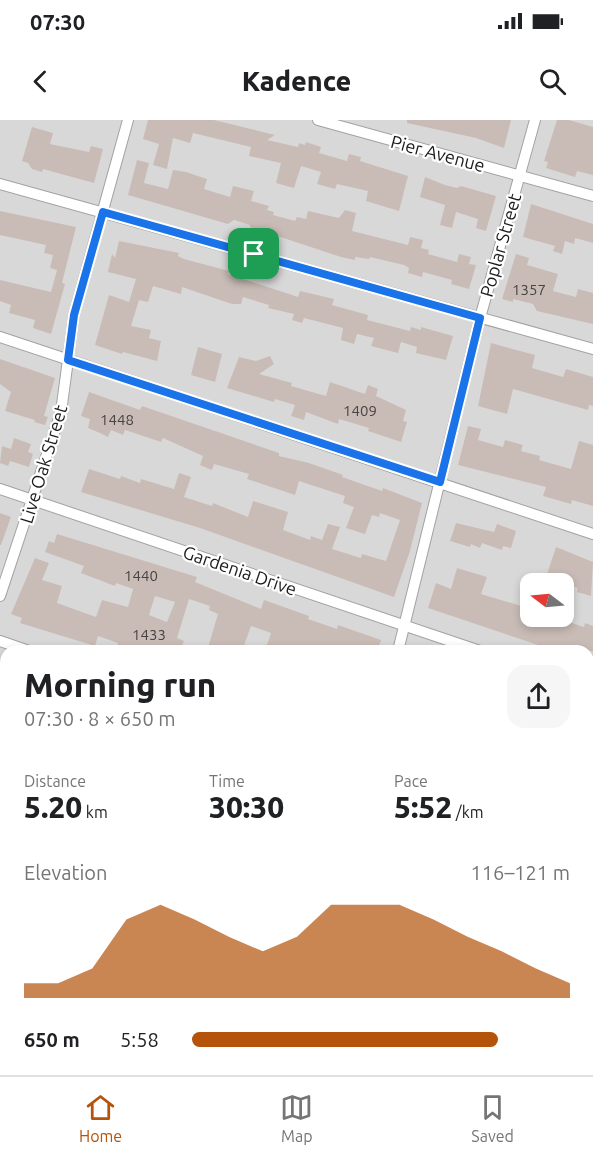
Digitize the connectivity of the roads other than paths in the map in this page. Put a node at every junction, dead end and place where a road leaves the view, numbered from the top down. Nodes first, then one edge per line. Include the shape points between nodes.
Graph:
1 (128, 120) edge
2 (318, 120) edge
3 (535, 120) edge
4 (520, 175) junction
5 (0, 184) edge
6 (593, 196) edge
7 (103, 212) junction
8 (480, 318) junction
9 (0, 337) edge
10 (593, 349) edge
11 (68, 360) junction
12 (440, 482) junction
13 (0, 489) edge
14 (33, 500) junction
15 (593, 534) edge
16 (0, 596) edge
17 (405, 626) junction
18 (400, 645) edge
19 (462, 645) edge

1 - 7 street, Live Oak Street
2 - 4 street, Pier Avenue
3 - 4 street, Poplar Street
4 - 6 street, Pier Avenue
4 - 8 street, Poplar Street
5 - 7 street
7 - 8 street
7 - 11 street, Live Oak Street via 74,315
8 - 10 street
8 - 12 street, Poplar Street
9 - 11 street
11 - 12 street
11 - 14 street, Live Oak Street via 61,412
12 - 15 street
12 - 17 street, Poplar Street
13 - 14 street, Gardenia Drive
14 - 16 street, Live Oak Street
14 - 17 street, Gardenia Drive
17 - 18 street, Poplar Street
17 - 19 street, Gardenia Drive

